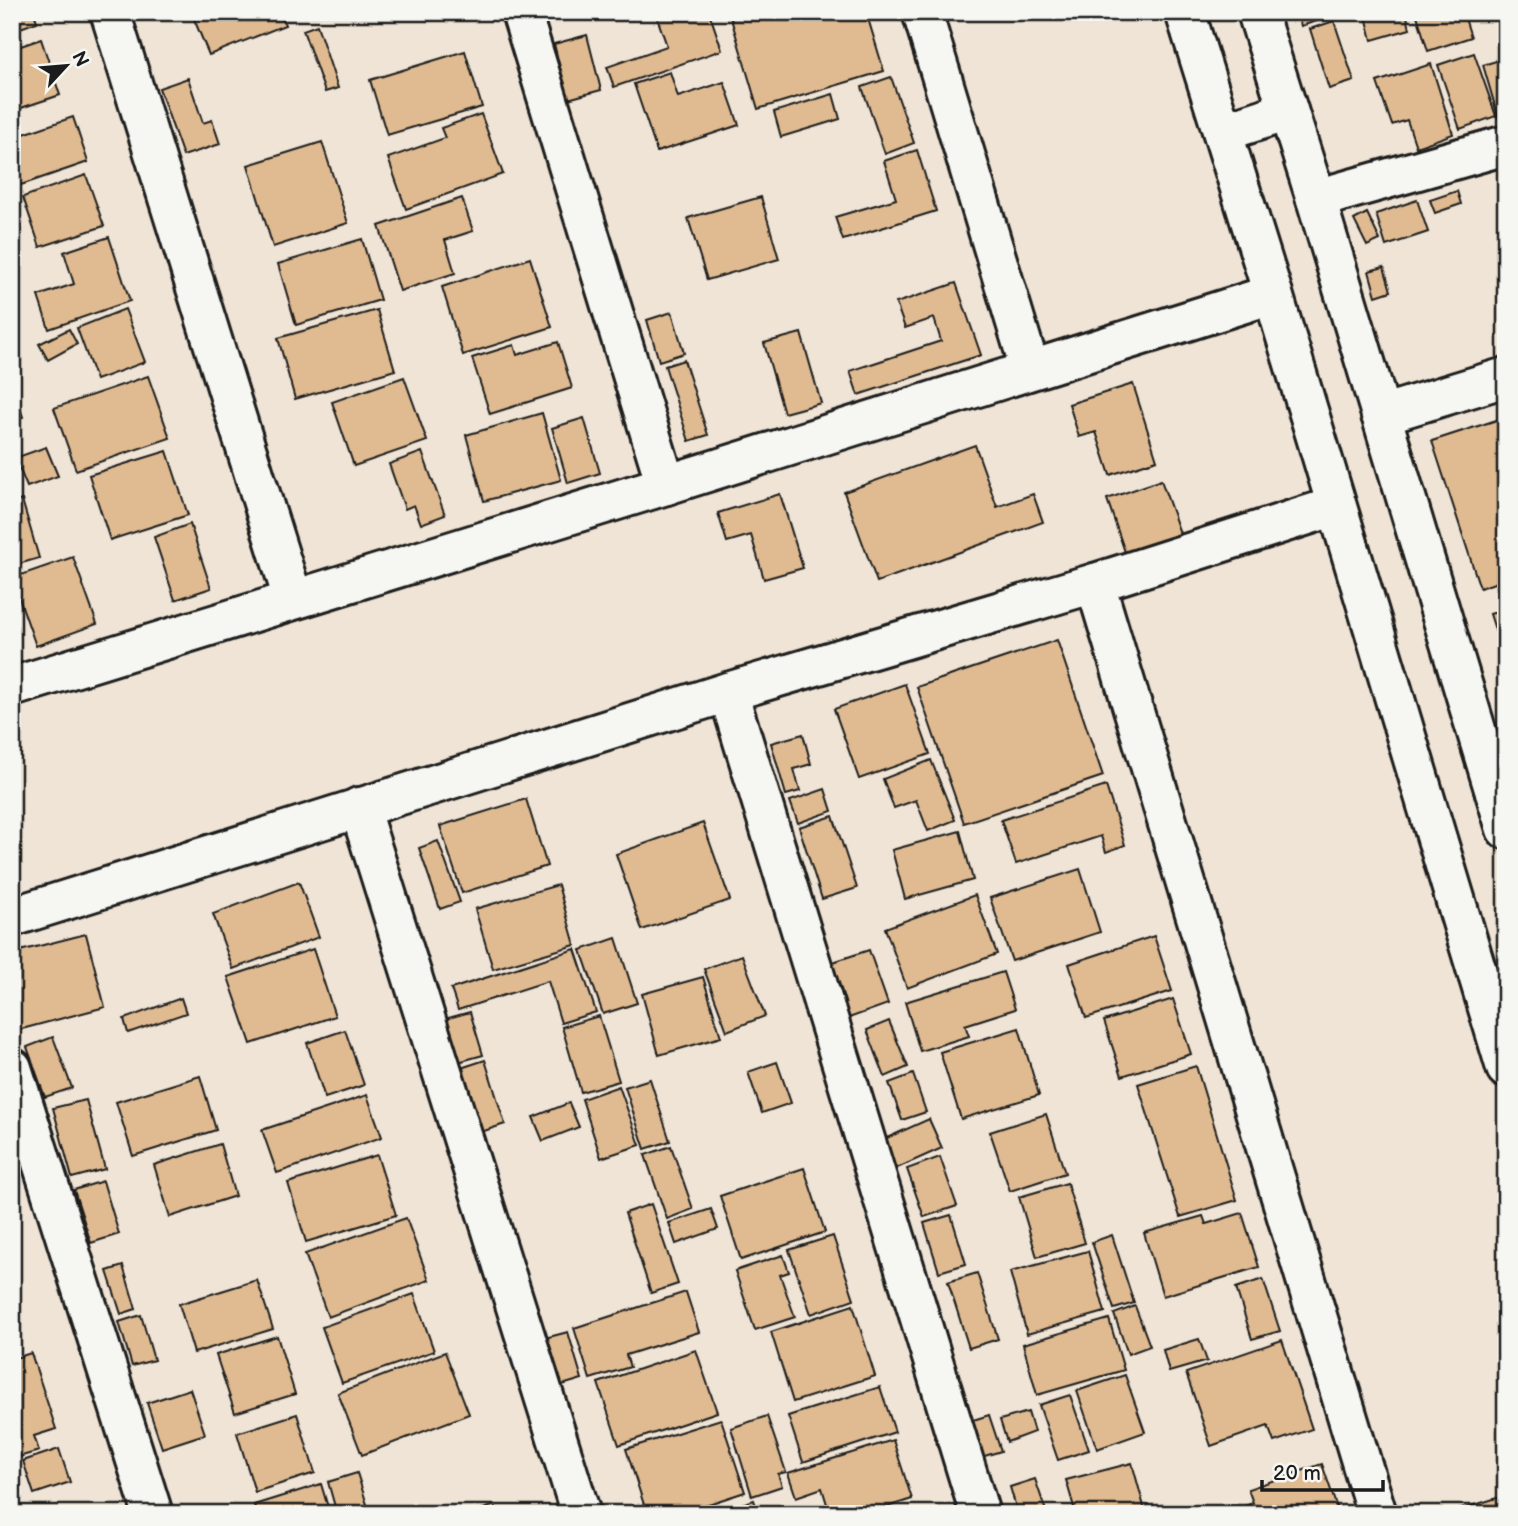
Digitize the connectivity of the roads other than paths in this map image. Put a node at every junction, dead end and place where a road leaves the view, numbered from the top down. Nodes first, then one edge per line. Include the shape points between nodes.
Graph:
1 (110, 12) edge
2 (521, 12) edge
3 (922, 12) edge
4 (1185, 12) edge
5 (1257, 12) edge
6 (1288, 111) junction
7 (1223, 132) junction
8 (1506, 145) edge
9 (1316, 199) junction
10 (1273, 294) junction
11 (1030, 369) junction
12 (1506, 377) edge
13 (1381, 415) junction
14 (666, 485) junction
15 (1336, 506) junction
16 (1095, 583) junction
17 (293, 599) junction
18 (12, 687) edge
19 (729, 692) junction
20 (359, 807) junction
21 (1506, 829) edge
22 (12, 917) edge
23 (12, 1068) edge
24 (1506, 1068) edge
25 (153, 1514) edge
26 (580, 1514) edge
27 (980, 1514) edge
28 (1377, 1514) edge

1 - 17 street
2 - 14 street
3 - 11 street
4 - 7 street
5 - 6 street
6 - 7 street
6 - 9 street
7 - 10 street
8 - 9 street
9 - 13 street
10 - 11 street
10 - 15 street
11 - 14 street
12 - 13 street
13 - 21 street
14 - 17 street
15 - 16 street
15 - 24 street
16 - 19 street
16 - 28 street
17 - 18 street
19 - 20 street
19 - 27 street
20 - 22 street
20 - 26 street
23 - 25 street

